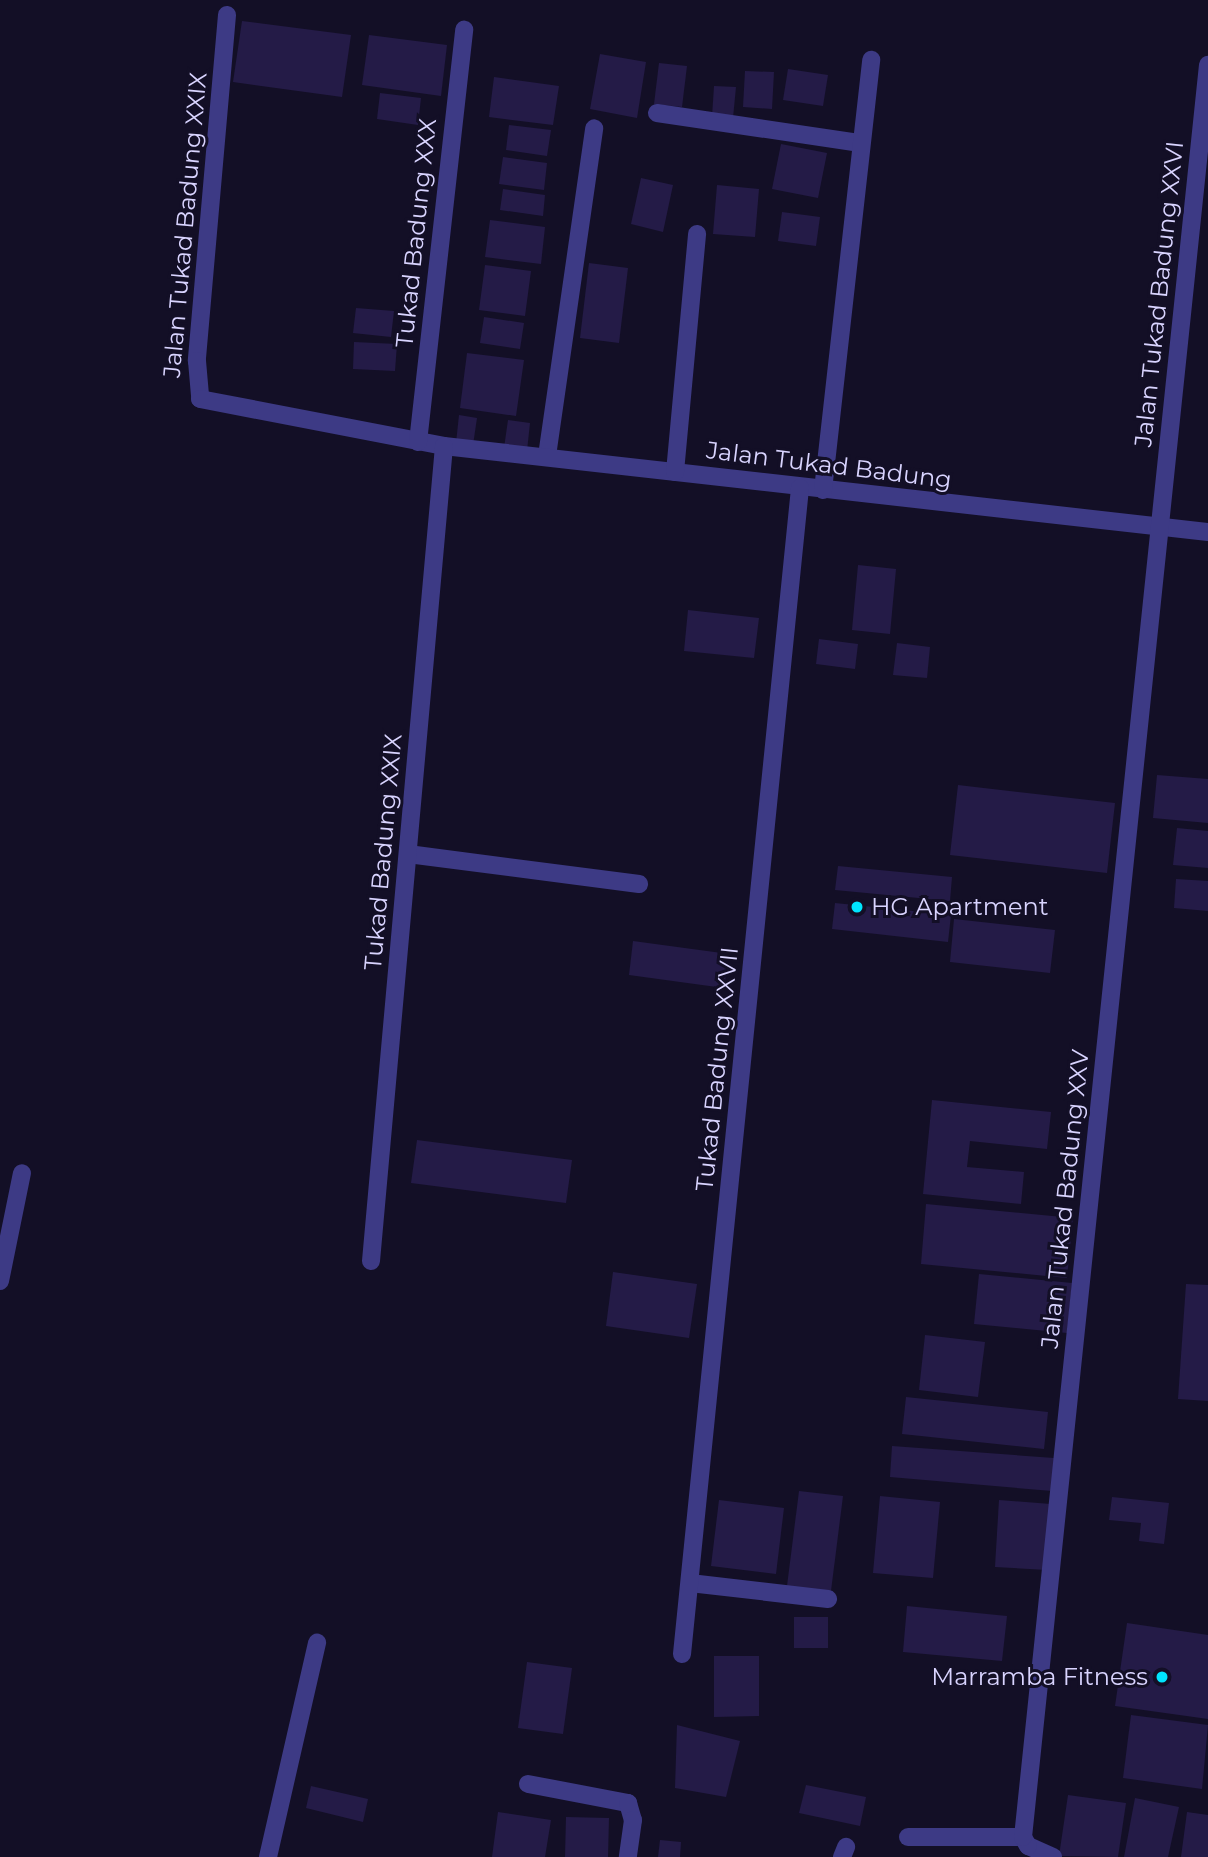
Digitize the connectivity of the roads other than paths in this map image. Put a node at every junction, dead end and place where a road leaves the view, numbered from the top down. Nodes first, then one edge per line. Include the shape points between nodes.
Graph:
1 (227, 15) dead end
2 (464, 30) dead end
3 (871, 60) dead end
4 (1208, 65) edge
5 (657, 113) dead end
6 (594, 128) dead end
7 (859, 143) junction
8 (697, 234) dead end
9 (418, 442) junction
10 (444, 446) junction
11 (547, 456) junction
12 (675, 472) junction
13 (800, 488) junction
14 (823, 490) junction
15 (1159, 527) junction
16 (1208, 532) edge
17 (408, 854) junction
18 (639, 884) dead end
19 (22, 1173) dead end
20 (371, 1261) dead end
21 (0, 1281) edge
22 (690, 1583) junction
23 (828, 1599) dead end
24 (317, 1643) dead end
25 (682, 1654) dead end
26 (528, 1784) dead end
27 (908, 1837) dead end
28 (1023, 1837) junction
29 (268, 1857) edge
30 (628, 1857) edge
31 (1053, 1857) edge

1 - 9 street, Jalan Tukad Badung XXIX via 197,397
2 - 9 street, Tukad Badung XXX
3 - 7 street
4 - 15 street, Jalan Tukad Badung XXVI
5 - 7 street
6 - 11 street
7 - 14 street
8 - 12 street
9 - 10 street, Jalan Tukad Badung XXIX
10 - 11 street, Jalan Tukad Badung
10 - 17 street, Tukad Badung XXIX
11 - 12 street, Jalan Tukad Badung
12 - 13 street, Jalan Tukad Badung
13 - 14 street, Jalan Tukad Badung
13 - 22 street, Tukad Badung XXVII
14 - 15 street, Jalan Tukad Badung
15 - 16 street, Jalan Tukad Badung
15 - 28 street, Jalan Tukad Badung XXV
17 - 18 street
17 - 20 street, Tukad Badung XXIX
19 - 21 street
22 - 23 street
22 - 25 street, Tukad Badung XXVII
24 - 29 street
26 - 30 street via 628,1802 633,1820
27 - 28 street
28 - 31 street via 1028,1846

